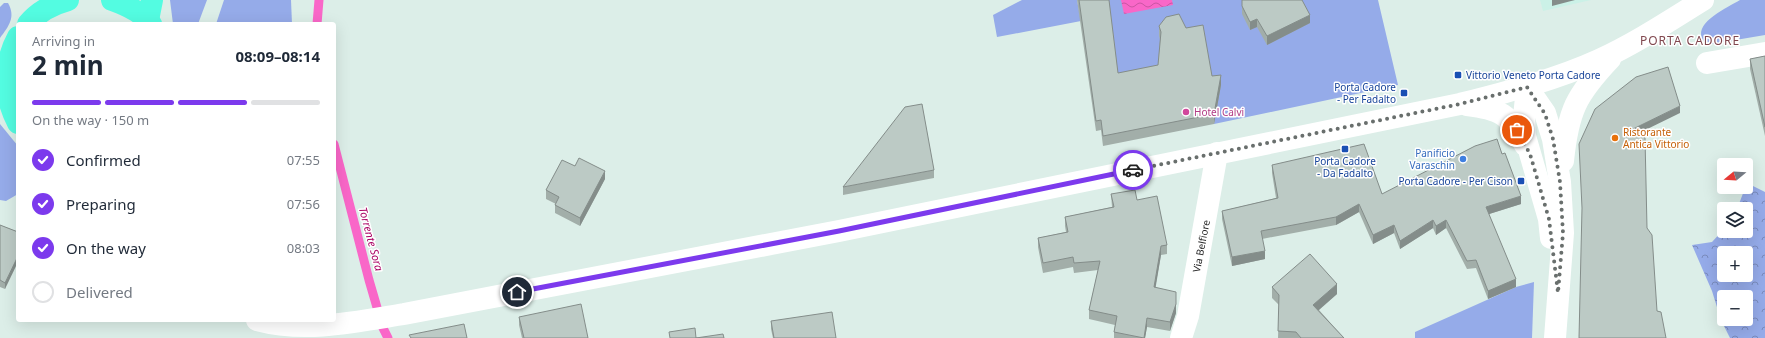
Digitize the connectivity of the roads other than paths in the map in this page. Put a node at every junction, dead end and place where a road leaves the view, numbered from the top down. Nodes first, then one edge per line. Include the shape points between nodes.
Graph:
1 (68, 0) edge
2 (112, 0) edge
3 (1703, 0) edge
4 (150, 15) edge
5 (30, 22) edge
6 (16, 41) edge
7 (1619, 50) junction
8 (1765, 53) edge
9 (4, 63) edge
10 (1707, 63) dead end
11 (1527, 87) junction
12 (1460, 104) junction
13 (10, 113) edge
14 (1217, 153) junction
15 (1530, 154) junction
16 (1560, 182) junction
17 (1558, 293) junction
18 (268, 322) edge
19 (341, 328) edge
20 (1181, 338) edge
21 (1555, 338) edge

1 - 5 main road via 54,4
2 - 4 main road
3 - 7 main road
6 - 9 main road
7 - 11 main road via 1564,75
7 - 16 main road via 1589,81 1573,107 1566,132
8 - 10 main road
9 - 13 main road
11 - 12 main road
11 - 15 main road via 1524,117 1525,136
11 - 16 main road via 1545,114 1553,139
12 - 14 main road
12 - 15 main road via 1490,108 1506,117 1517,130
14 - 19 main road via 839,231
14 - 20 main road, Via Belfiore via 1188,316
15 - 17 main road via 1549,219
16 - 17 main road via 1563,233
17 - 21 main road
18 - 19 main road

